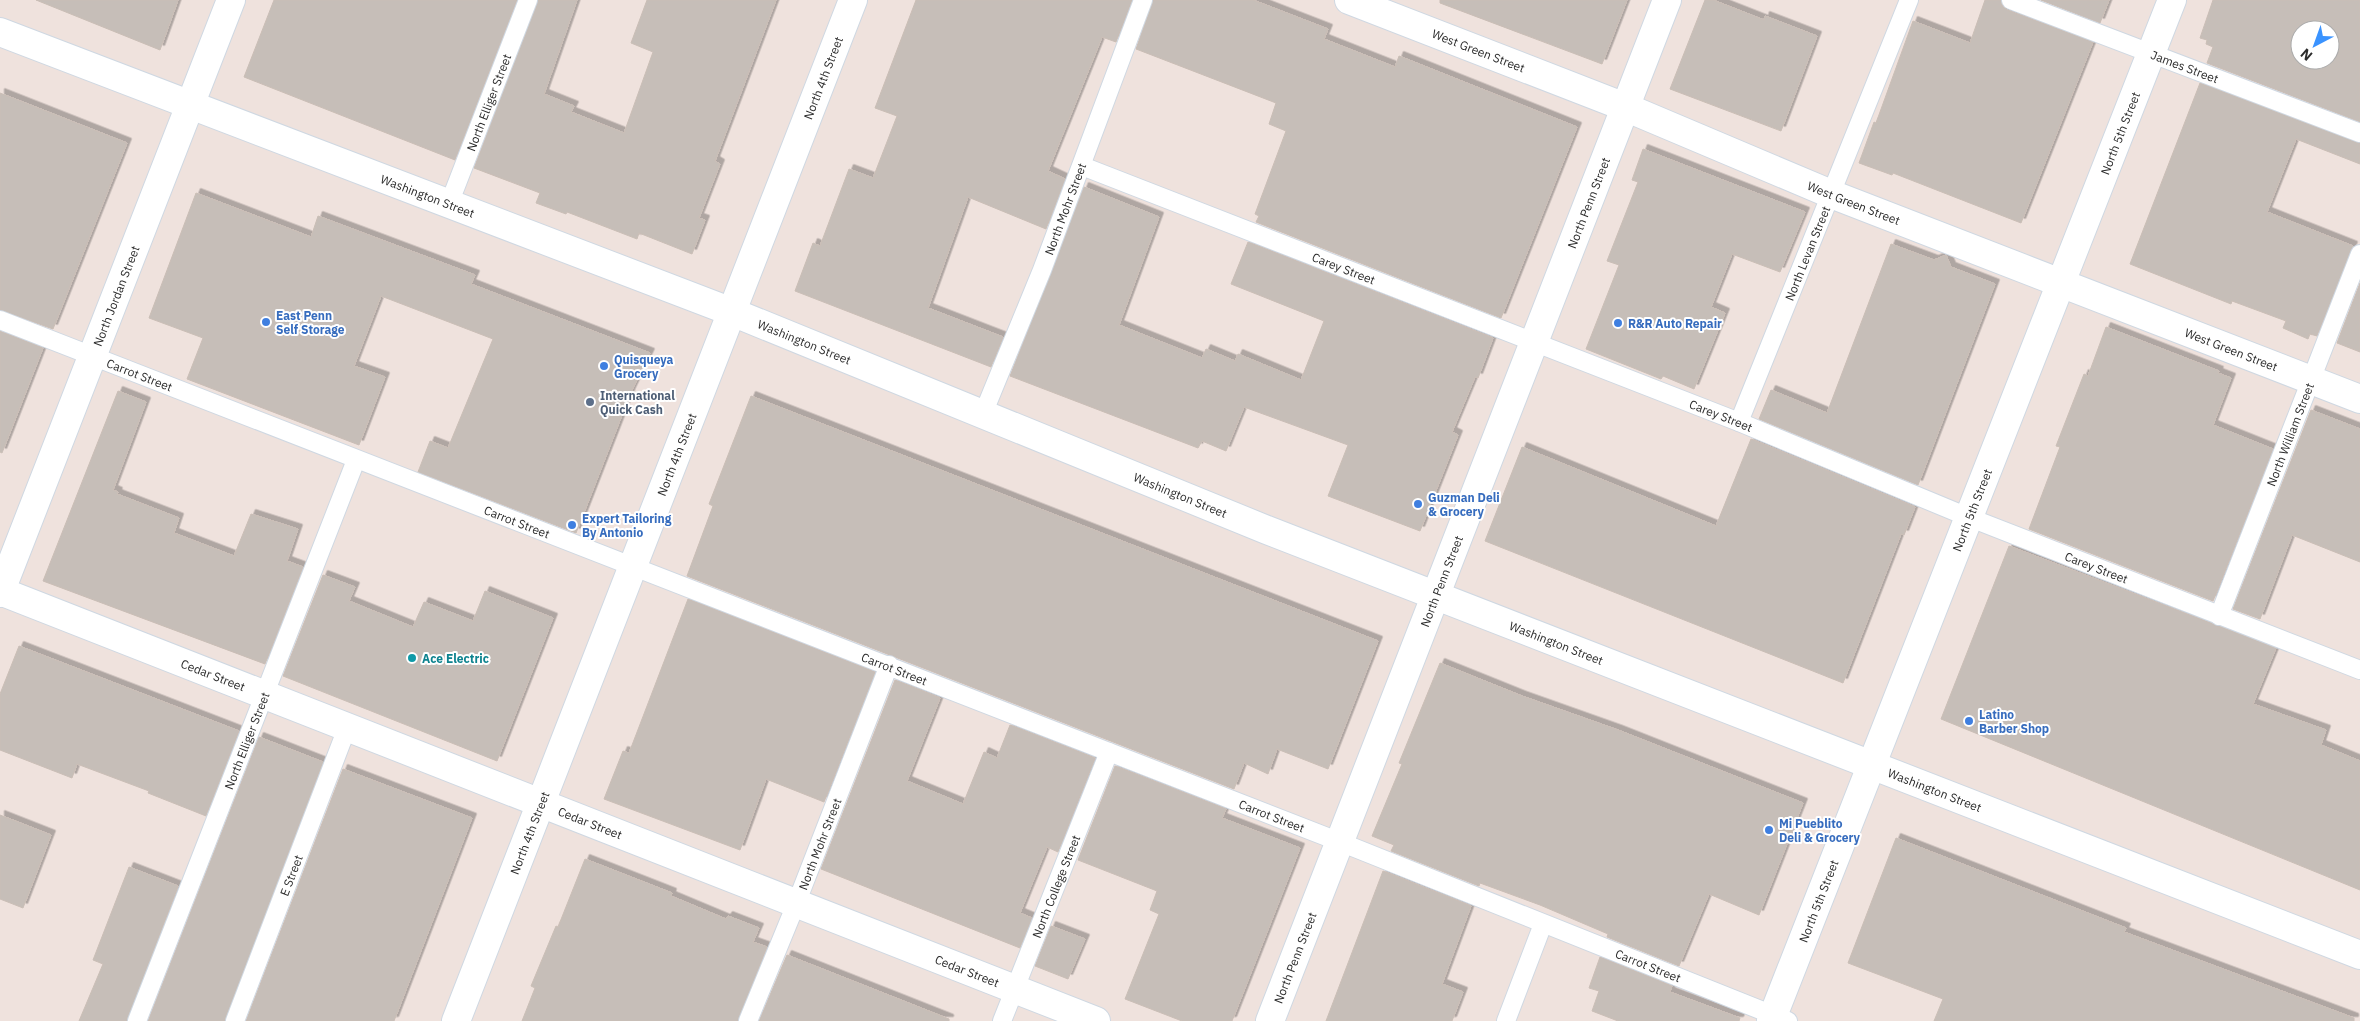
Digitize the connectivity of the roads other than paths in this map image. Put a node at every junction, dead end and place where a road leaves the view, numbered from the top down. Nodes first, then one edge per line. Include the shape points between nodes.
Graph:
1 (231, 0) edge
2 (528, 0) edge
3 (853, 0) edge
4 (1143, 0) edge
5 (1349, 0) edge
6 (1666, 0) edge
7 (1909, 0) edge
8 (2011, 0) edge
9 (2172, 0) edge
10 (0, 32) edge
11 (2152, 55) junction
12 (190, 105) junction
13 (1625, 107) junction
14 (2360, 133) edge
15 (1082, 166) junction
16 (1831, 194) junction
17 (449, 204) junction
18 (2360, 254) edge
19 (2062, 284) junction
20 (732, 312) junction
21 (0, 320) edge
22 (1534, 342) junction
23 (93, 356) junction
24 (2309, 380) junction
25 (2360, 399) edge
26 (983, 414) junction
27 (1739, 422) junction
28 (356, 460) junction
29 (1968, 517) junction
30 (633, 566) junction
31 (0, 592) edge
32 (1436, 595) junction
33 (2218, 616) junction
34 (888, 665) junction
35 (2360, 670) edge
36 (263, 695) junction
37 (347, 728) junction
38 (1109, 752) junction
39 (1871, 766) junction
40 (541, 804) junction
41 (1340, 842) junction
42 (796, 904) junction
43 (1543, 924) junction
44 (2360, 955) edge
45 (1014, 990) junction
46 (1777, 1019) edge
47 (137, 1021) edge
48 (235, 1021) edge
49 (456, 1021) edge
50 (748, 1021) edge
51 (1002, 1021) edge
52 (1096, 1021) edge
53 (1270, 1021) edge
54 (1506, 1021) edge

1 - 12 street, North Jordan Street
2 - 17 lane, North Elliger Street
3 - 20 street, North 4th Street
4 - 15 lane, North Mohr Street
5 - 13 street, West Green Street
6 - 13 street, North Penn Street
7 - 16 lane, North Levan Street
8 - 11 lane, James Street
9 - 11 street, North 5th Street
10 - 12 street, Washington Street
11 - 14 lane, James Street
11 - 19 street, North 5th Street
12 - 17 street, Washington Street
12 - 23 street, North Jordan Street
13 - 16 street, West Green Street
13 - 22 street, North Penn Street
15 - 22 lane, Carey Street
15 - 26 lane, North Mohr Street
16 - 19 street, West Green Street
16 - 27 lane, North Levan Street
17 - 20 street, Washington Street
18 - 24 lane, North William Street
19 - 24 street, West Green Street
19 - 29 street, North 5th Street
20 - 26 street, Washington Street
20 - 30 street, North 4th Street
21 - 23 lane, Carrot Street
22 - 27 lane, Carey Street
22 - 32 street, North Penn Street
23 - 28 lane, Carrot Street
23 - 31 street, North Jordan Street
24 - 25 street, West Green Street
24 - 33 lane, North William Street
26 - 32 street, Washington Street
27 - 29 lane, Carey Street
28 - 30 lane, Carrot Street
28 - 36 lane, North Elliger Street
29 - 33 lane, Carey Street
29 - 39 street, North 5th Street
30 - 34 lane, Carrot Street
30 - 40 street, North 4th Street
31 - 36 street, Cedar Street
32 - 39 street, Washington Street
32 - 41 street, North Penn Street
33 - 35 lane, Carey Street
34 - 38 lane, Carrot Street
34 - 42 lane, North Mohr Street
36 - 37 street, Cedar Street
36 - 47 lane, North Elliger Street
37 - 40 street, Cedar Street
37 - 48 lane, E Street
38 - 41 lane, Carrot Street
38 - 45 lane, North College Street
39 - 44 street, Washington Street
39 - 46 street, North 5th Street
40 - 42 street, Cedar Street
40 - 49 street, North 4th Street
41 - 43 lane, Carrot Street
41 - 53 street, North Penn Street
42 - 45 street, Cedar Street
42 - 50 lane, North Mohr Street
43 - 46 lane, Carrot Street
43 - 54 lane
45 - 51 lane, North College Street
45 - 52 street, Cedar Street

